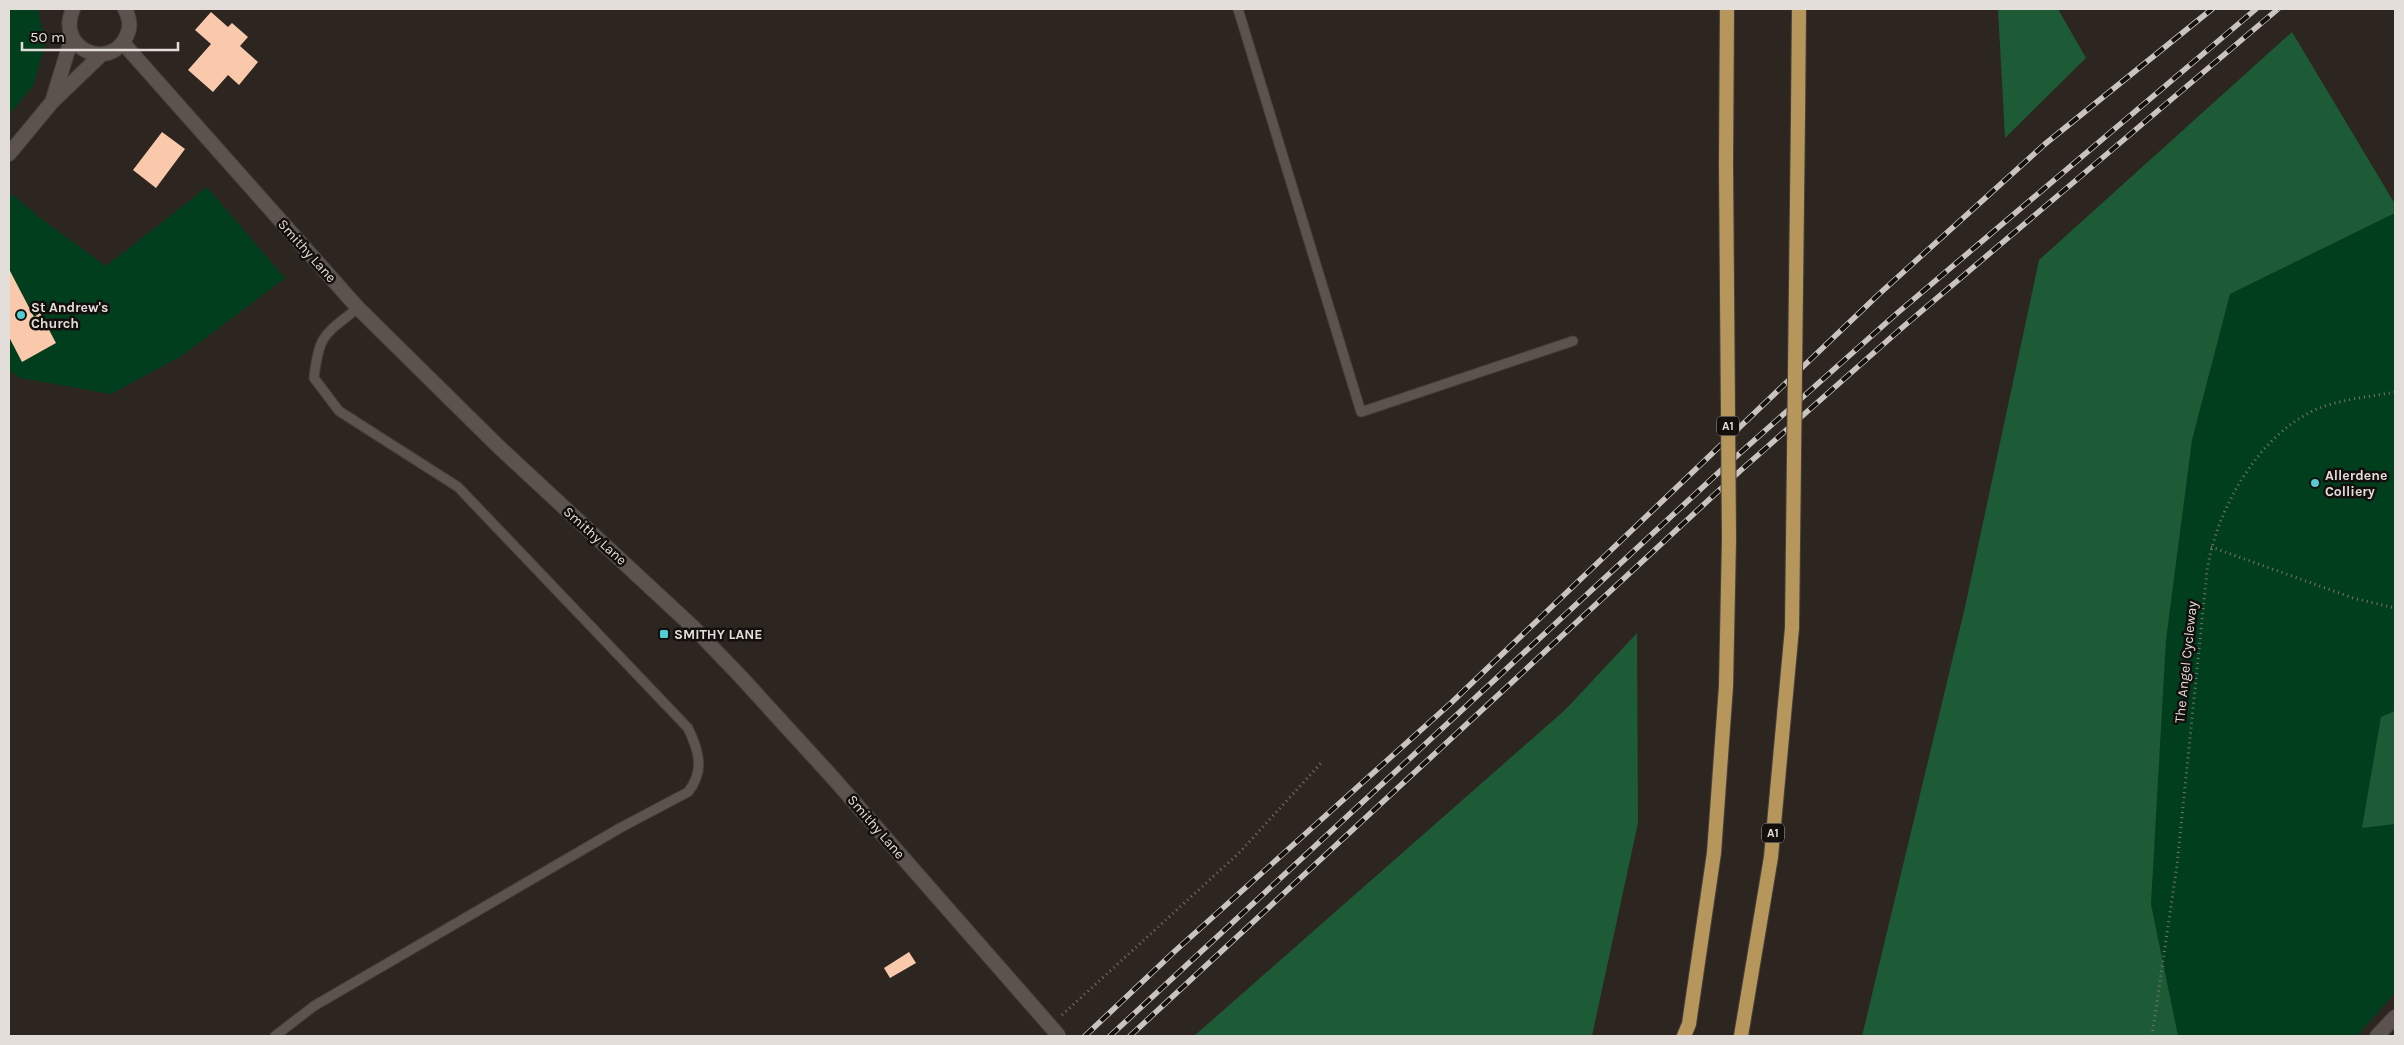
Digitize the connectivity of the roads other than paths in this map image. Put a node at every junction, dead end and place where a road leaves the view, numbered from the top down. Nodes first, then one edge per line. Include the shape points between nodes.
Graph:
1 (64, 9) edge
2 (73, 9) edge
3 (1238, 9) edge
4 (1727, 9) edge
5 (1799, 9) edge
6 (127, 10) edge
7 (70, 32) junction
8 (123, 43) junction
9 (102, 54) junction
10 (52, 102) junction
11 (9, 154) edge
12 (358, 308) junction
13 (1573, 341) dead end
14 (2395, 1017) edge
15 (275, 1036) edge
16 (1059, 1036) edge
17 (1684, 1036) edge
18 (1741, 1036) edge
19 (2377, 1036) edge

1 - 7 street
2 - 7 street
3 - 13 lane via 1361,412
4 - 17 highway, A1, bridge via 1729,529 1726,686 1714,853 1689,1024
5 - 18 highway, A1, bridge via 1792,628 1771,857
6 - 8 street via 128,31
7 - 9 street via 76,43 87,52
7 - 10 street
8 - 9 street
8 - 12 street, Smithy Lane
9 - 10 street
10 - 11 street
12 - 15 lane via 325,334 317,350 314,378 339,411 458,487 688,728 698,748 700,764 695,783 688,792 620,828 314,1006
12 - 16 street, Smithy Lane, bridge via 500,448 693,627 834,779
14 - 19 street

